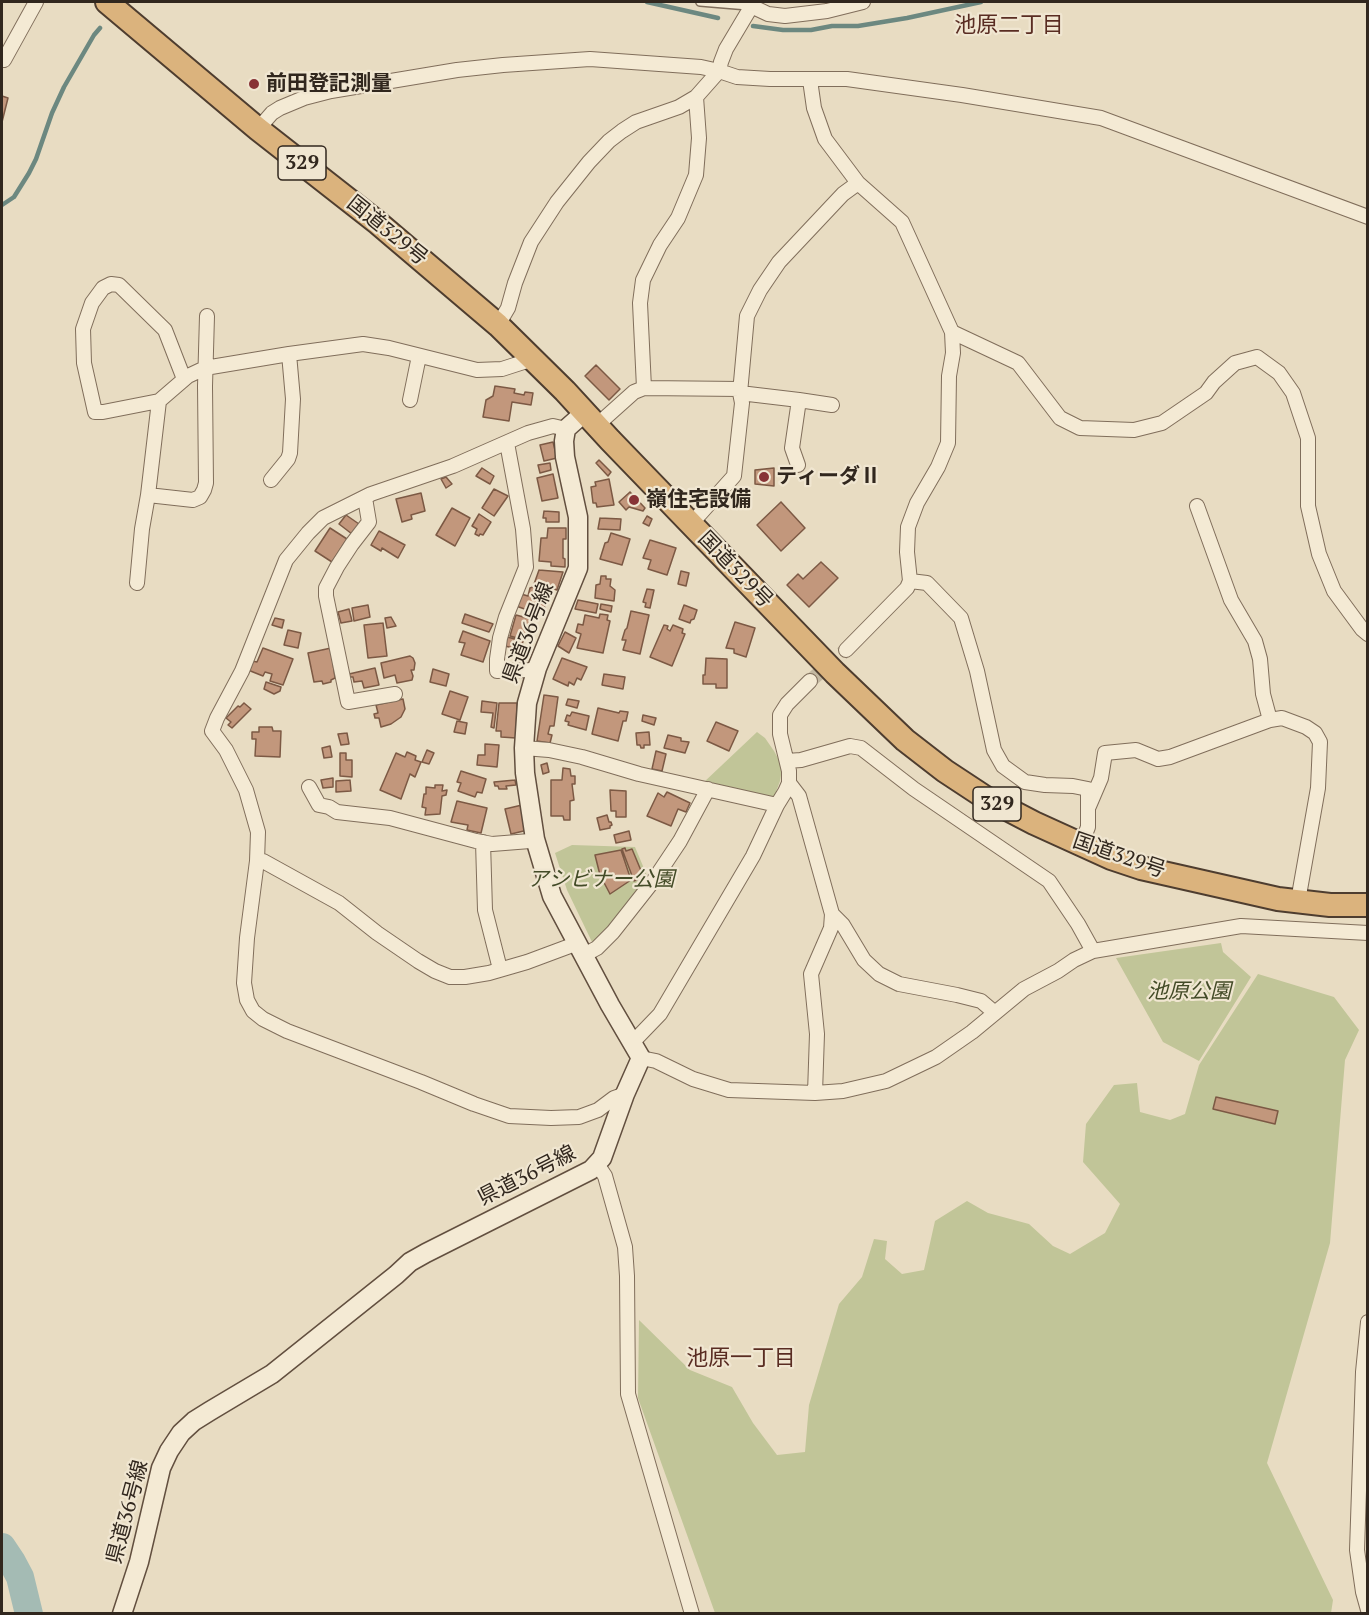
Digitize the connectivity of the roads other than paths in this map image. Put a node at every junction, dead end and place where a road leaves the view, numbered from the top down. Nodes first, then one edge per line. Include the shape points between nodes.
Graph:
1 (36, 2) edge
2 (106, 2) edge
3 (700, 2) edge
4 (863, 2) edge
5 (750, 3) edge
6 (4, 60) dead end
7 (719, 71) junction
8 (810, 80) junction
9 (696, 97) junction
10 (258, 129) junction
11 (858, 183) junction
12 (1368, 218) edge
13 (207, 316) dead end
14 (498, 325) junction
15 (952, 332) junction
16 (289, 354) junction
17 (419, 356) junction
18 (533, 359) junction
19 (205, 368) junction
20 (184, 379) junction
21 (644, 388) junction
22 (740, 391) junction
23 (410, 400) dead end
24 (799, 400) junction
25 (159, 401) junction
26 (832, 405) dead end
27 (590, 419) junction
28 (566, 429) junction
29 (507, 443) junction
30 (798, 465) dead end
31 (271, 480) dead end
32 (148, 495) junction
33 (364, 498) junction
34 (1197, 506) dead end
35 (691, 524) junction
36 (910, 581) junction
37 (137, 583) dead end
38 (1368, 634) edge
39 (846, 650) tunnel mouth
40 (537, 668) junction
41 (810, 681) tunnel mouth
42 (395, 694) dead end
43 (1270, 720) junction
44 (524, 748) junction
45 (787, 761) junction
46 (789, 783) junction
47 (309, 787) dead end
48 (708, 789) junction
49 (777, 805) junction
50 (1089, 806) junction
51 (535, 838) junction
52 (483, 842) junction
53 (1082, 845) junction
54 (257, 861) junction
55 (1298, 901) junction
56 (832, 914) junction
57 (1366, 919) edge
58 (581, 949) junction
59 (1093, 951) junction
60 (500, 969) junction
61 (995, 1013) junction
62 (637, 1050) junction
63 (625, 1094) junction
64 (815, 1094) junction
65 (597, 1164) junction
66 (1368, 1322) edge
67 (1368, 1610) edge
68 (122, 1614) edge
69 (692, 1614) edge

1 - 6 street
2 - 10 highway, 国道329号 / 329
3 - 5 lane
4 - 5 street via 785,16 768,14
5 - 7 street
7 - 8 street via 737,77
7 - 9 street
7 - 10 street via 590,59 468,69 304,98 272,113
8 - 11 street via 814,108 825,139
8 - 12 street via 847,79 1101,118
9 - 14 street via 636,122 609,141 589,162 531,242 508,308
9 - 21 street via 696,175 678,218 643,280 640,303
10 - 14 highway, 国道329号 / 329 via 378,223
11 - 15 street via 902,222
11 - 22 street via 808,230 760,290 747,316
13 - 19 street
14 - 18 highway, 国道329号 / 329
15 - 36 street via 948,443 908,527
15 - 38 street via 1018,363 1060,418 1080,428 1134,430 1162,423 1206,393 1235,363 1257,357 1279,373 1293,393 1308,438 1308,506 1319,554 1334,591
16 - 17 street via 363,344
16 - 19 street
16 - 31 street via 293,399 290,453
17 - 18 street via 477,370 502,369
17 - 23 street
18 - 27 highway, 国道329号 / 329
19 - 20 street
19 - 32 street via 204,490 192,500
20 - 25 street
20 - 25 street via 165,330 119,285 103,288 92,303 83,328 84,363 95,412
21 - 22 street
21 - 27 street
22 - 24 street
22 - 35 street via 734,477
24 - 26 street
24 - 30 street via 792,448
25 - 32 street
27 - 28 main road
27 - 35 highway, 国道329号 / 329
28 - 29 street via 544,428
28 - 40 main road, 県道36号線 via 565,457 578,517 578,568
29 - 33 street
29 - 40 street via 526,567 506,616 497,670
32 - 37 street
33 - 42 street via 369,522 337,567 326,596 348,702
33 - 54 street via 323,518 286,560 242,671 212,731 246,790 258,832
34 - 43 street via 1231,600 1255,641
35 - 53 highway, 国道329号 / 329 via 905,740 986,798
36 - 39 street
36 - 50 street via 927,583 960,618 977,671 994,750 1003,766 1025,782 1088,789
40 - 44 main road, 県道36号線 via 527,703
41 - 45 street via 780,715
43 - 50 street via 1158,759 1136,750 1105,753 1101,778
43 - 55 street via 1282,718 1306,727 1316,733 1320,742 1318,788
44 - 48 street via 582,756
44 - 51 main road, 県道36号線
45 - 46 street
45 - 59 street via 850,746 861,748 1049,881
46 - 49 street
46 - 56 street via 799,796
47 - 52 street via 319,805 337,812 390,818
48 - 49 street
48 - 58 street via 680,841 613,932 597,948
49 - 62 street via 753,856
50 - 53 street
51 - 52 street
51 - 58 main road, 県道36号線 via 552,896
52 - 60 street via 485,910
53 - 55 highway, 国道329号 / 329 via 1141,868
54 - 60 street via 339,903 435,971 465,977
54 - 63 street via 244,984 247,1000 263,1019 509,1116 579,1117
55 - 57 highway, 国道329号 / 329 via 1330,905
56 - 61 street via 864,960 879,974 899,984 981,1001
56 - 64 street via 831,928 811,974 817,1034
57 - 59 street via 1241,926
58 - 60 street
58 - 62 main road, 県道36号線
59 - 61 street via 1024,989
61 - 64 street via 936,1057 886,1081
62 - 63 main road, 県道36号線
62 - 64 street via 693,1079 729,1090
63 - 65 main road, 県道36号線
65 - 68 main road, 県道36号線 via 410,1262 272,1374 194,1420 180,1433 161,1468 139,1562
65 - 69 street via 605,1176 625,1247 628,1394
66 - 67 street via 1358,1550

